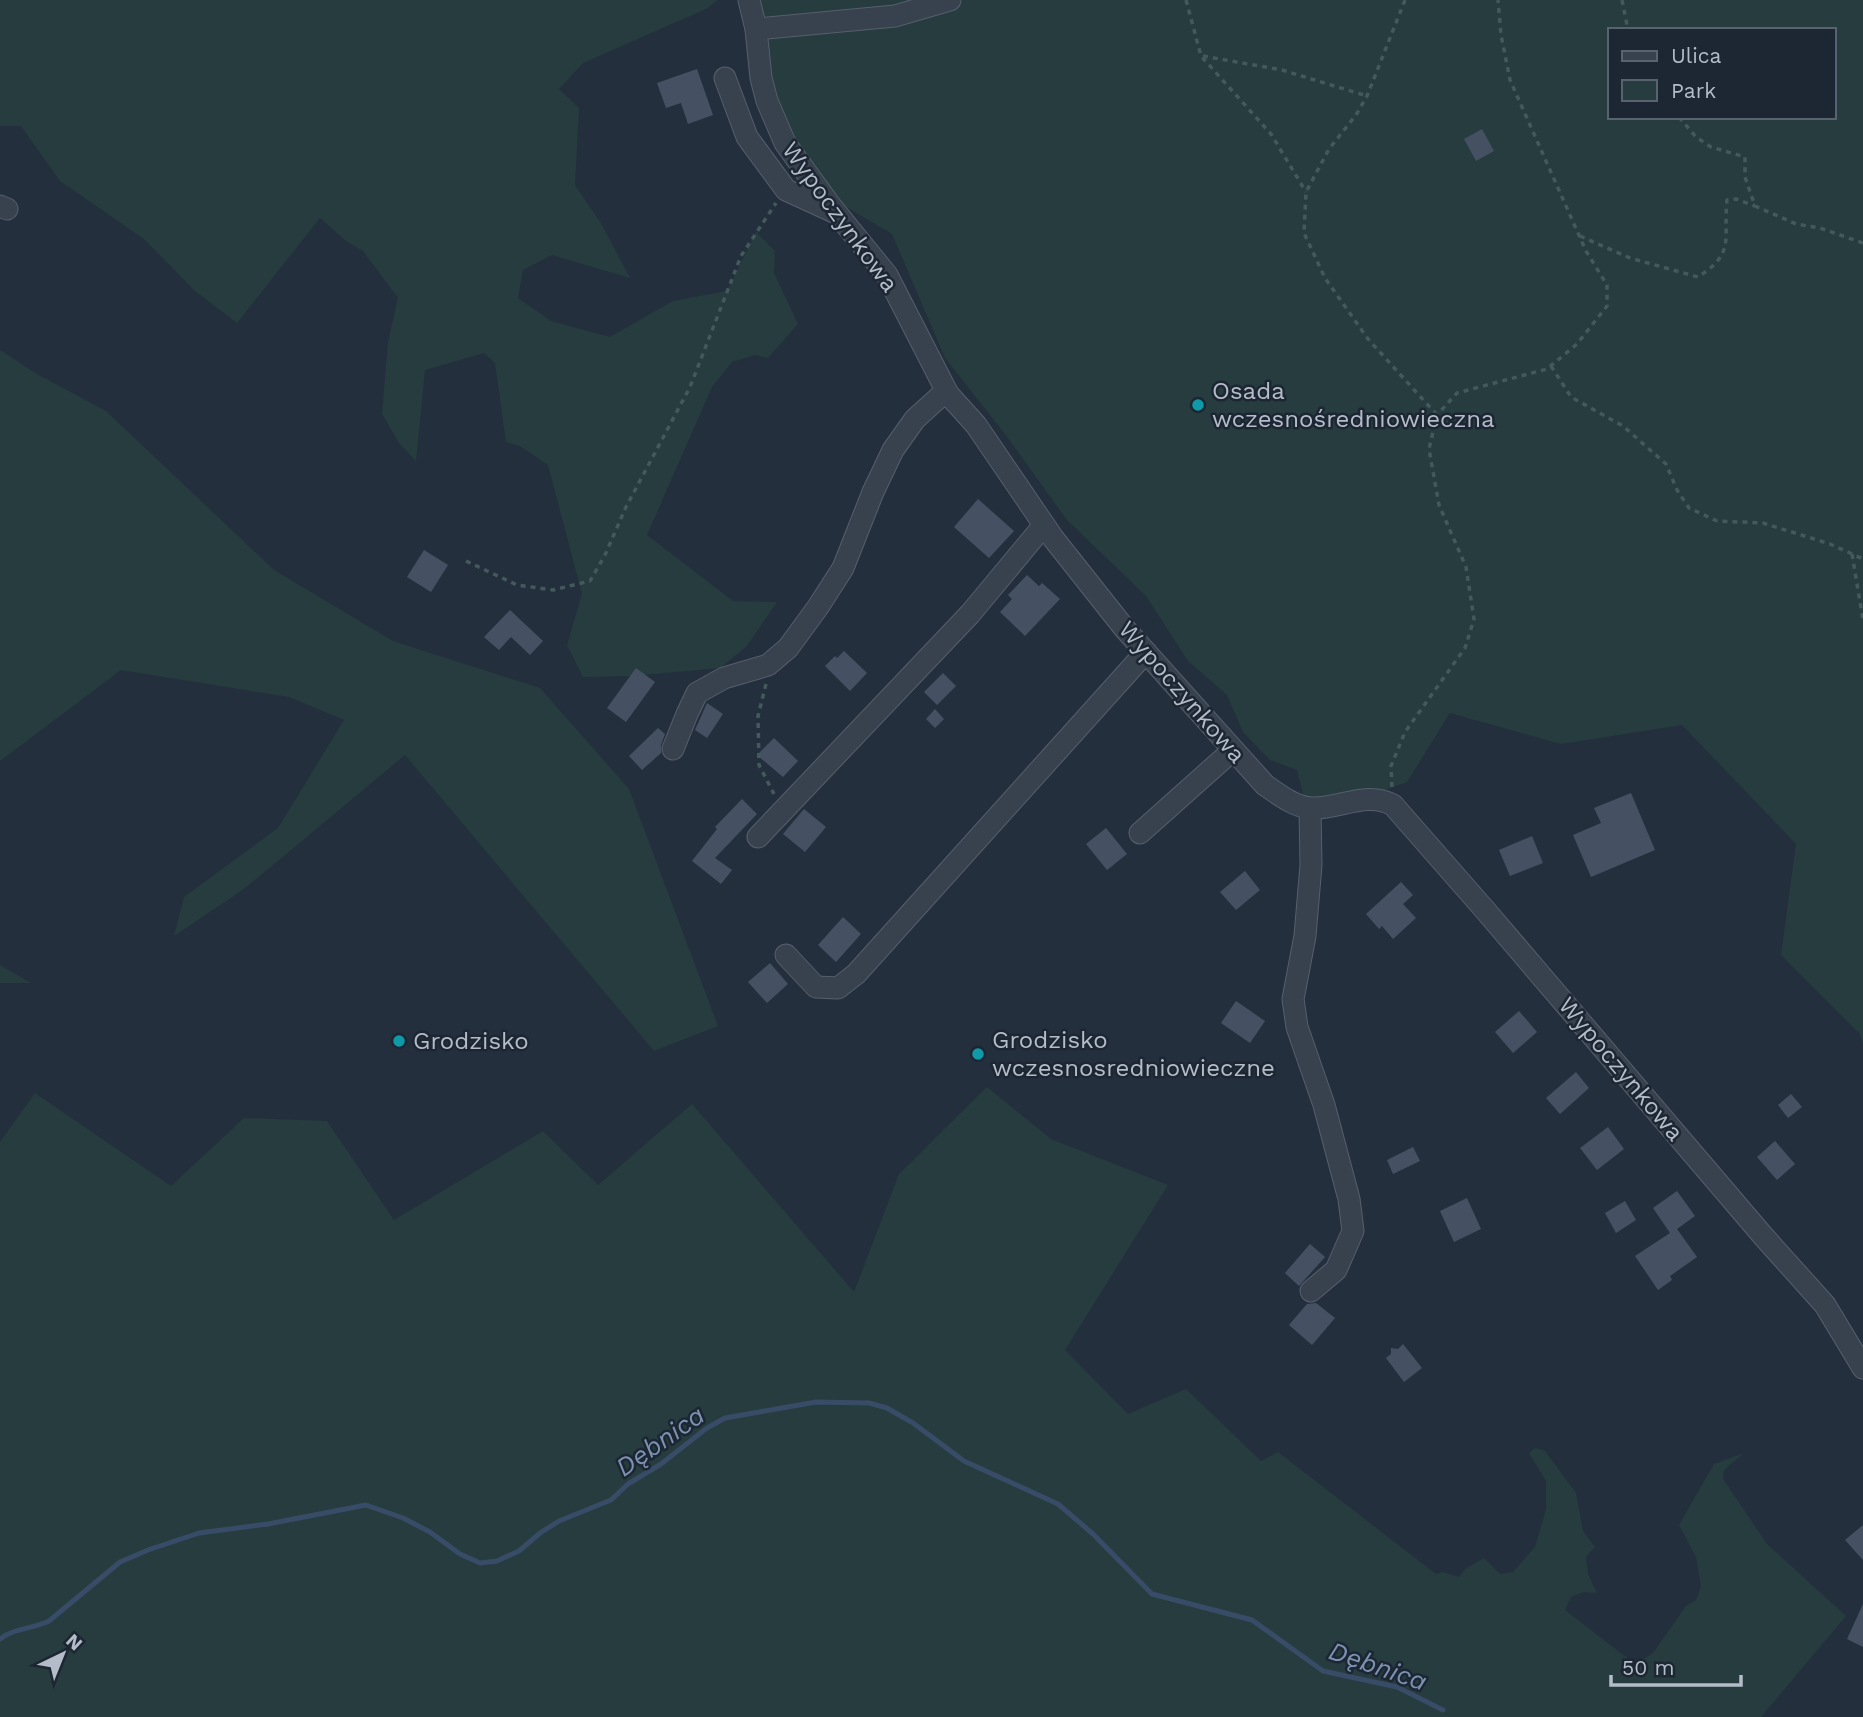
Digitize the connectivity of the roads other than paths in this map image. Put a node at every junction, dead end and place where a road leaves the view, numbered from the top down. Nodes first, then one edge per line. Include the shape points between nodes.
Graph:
1 (749, 0) edge
2 (950, 0) edge
3 (756, 29) junction
4 (725, 78) dead end
5 (836, 213) junction
6 (946, 391) junction
7 (1045, 525) junction
8 (1146, 652) junction
9 (673, 749) dead end
10 (1233, 750) junction
11 (1310, 808) junction
12 (1140, 832) dead end
13 (758, 837) dead end
14 (786, 955) dead end
15 (1311, 1291) dead end
16 (1863, 1367) edge

1 - 3 street, Wypoczynkowa
2 - 3 street via 895,16
3 - 5 street, Wypoczynkowa via 766,101 785,143
4 - 5 street via 747,136 786,190
5 - 6 street, Wypoczynkowa via 887,275
6 - 7 street, Wypoczynkowa via 976,425
6 - 9 street via 915,419 893,450 843,568 788,648 768,665 724,678 697,693
7 - 8 street, Wypoczynkowa
7 - 13 street via 970,614
8 - 10 street, Wypoczynkowa
8 - 14 street via 856,974 838,988 816,987
10 - 11 street, Wypoczynkowa via 1265,785
10 - 12 street
11 - 15 street via 1305,936 1293,999 1297,1027 1349,1199 1353,1231 1336,1270
11 - 16 street, Wypoczynkowa via 1368,799 1393,805 1825,1305

